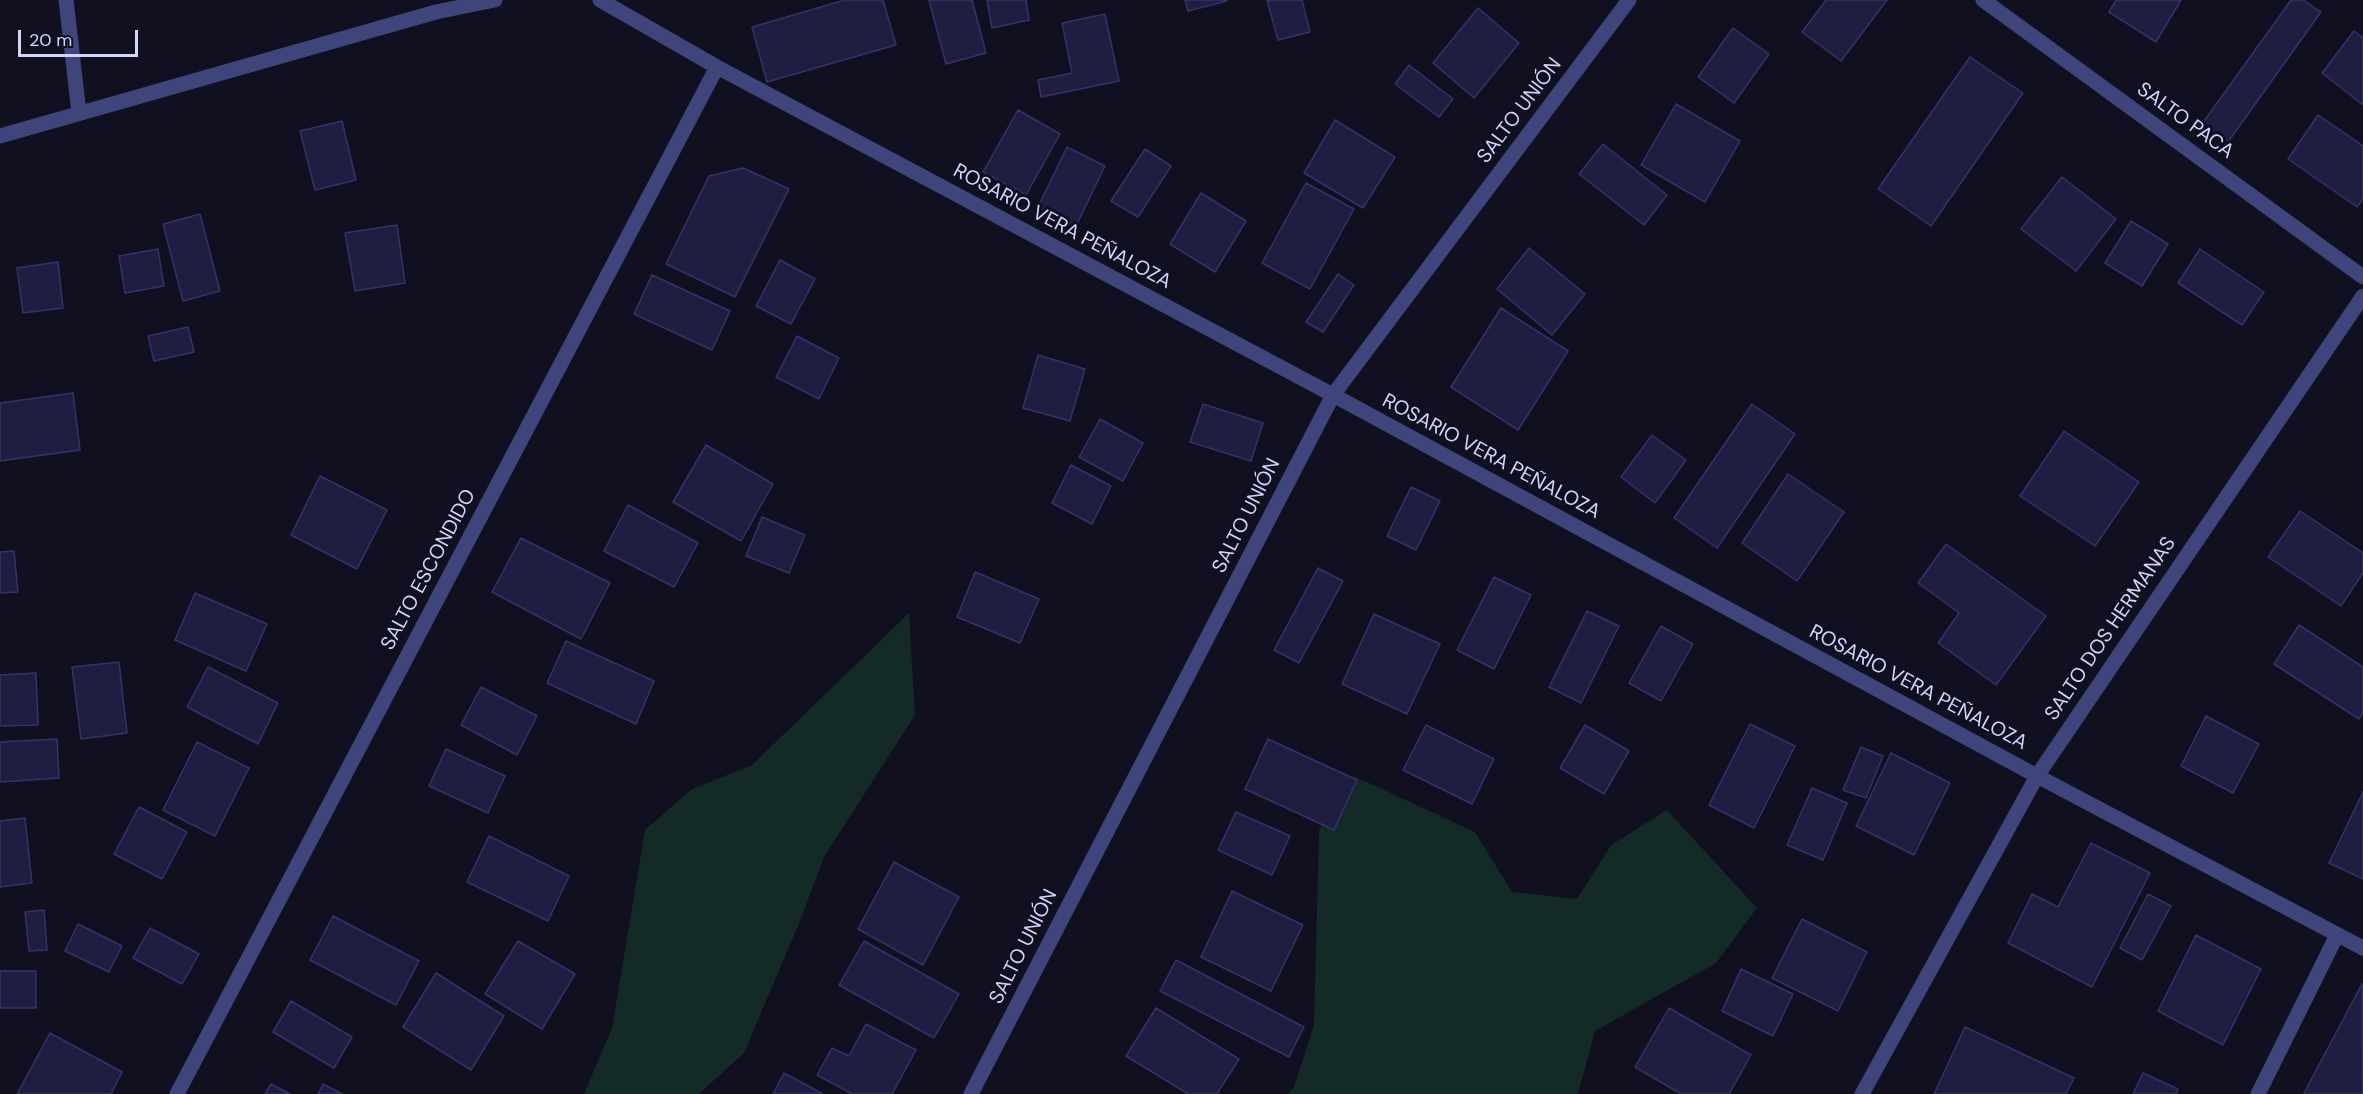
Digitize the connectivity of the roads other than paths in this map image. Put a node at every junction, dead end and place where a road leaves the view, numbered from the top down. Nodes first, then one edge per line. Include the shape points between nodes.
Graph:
1 (66, 0) edge
2 (495, 0) edge
3 (600, 0) edge
4 (1629, 0) edge
5 (1983, 0) edge
6 (435, 6) edge
7 (717, 67) junction
8 (78, 113) junction
9 (0, 136) edge
10 (2363, 277) edge
11 (2363, 296) edge
12 (1333, 396) junction
13 (2037, 776) junction
14 (2337, 935) junction
15 (2363, 948) edge
16 (177, 1094) edge
17 (972, 1094) edge
18 (1862, 1094) edge
19 (2258, 1094) edge

1 - 8 street
2 - 6 street
3 - 7 street, ROSARIO VERA PEÑALOZA
4 - 12 street, SALTO UNIÓN
5 - 10 street, SALTO PACA
6 - 8 street
7 - 12 street, ROSARIO VERA PEÑALOZA
7 - 16 street, SALTO ESCONDIDO
8 - 9 street
11 - 13 street, SALTO DOS HERMANAS
12 - 13 street, ROSARIO VERA PEÑALOZA
12 - 17 street, SALTO UNIÓN
13 - 14 street, ROSARIO VERA PEÑALOZA
13 - 18 street, SALTO DOS HERMANAS
14 - 15 street, ROSARIO VERA PEÑALOZA
14 - 19 street

